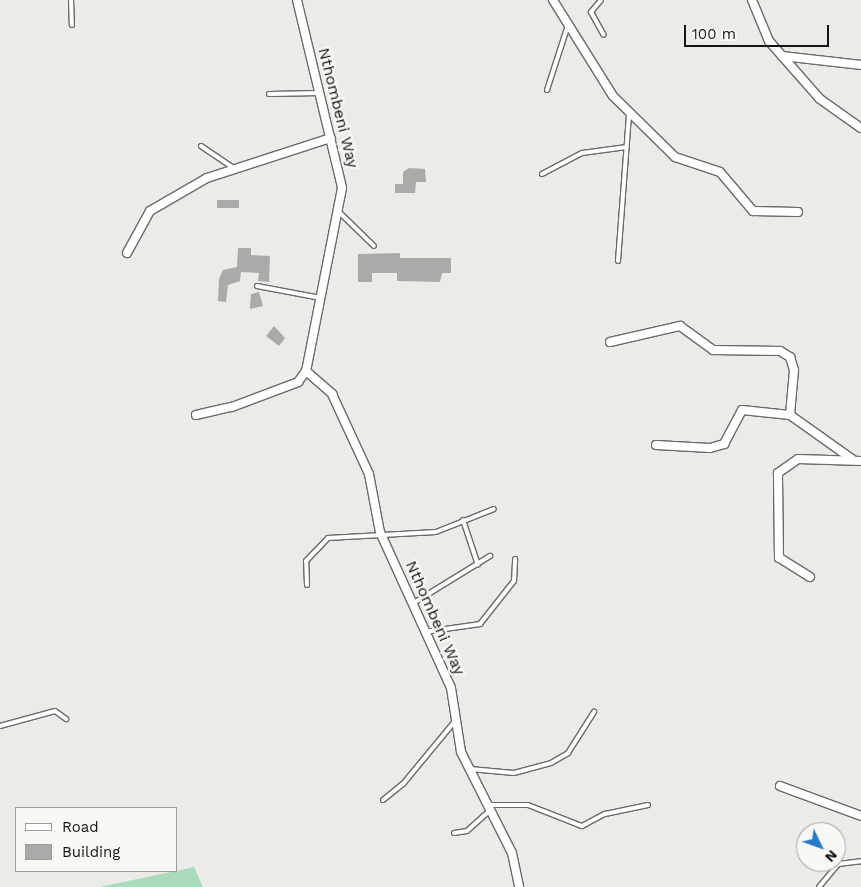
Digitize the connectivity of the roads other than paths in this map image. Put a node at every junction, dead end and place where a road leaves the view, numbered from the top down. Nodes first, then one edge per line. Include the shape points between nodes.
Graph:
1 (71, 0) edge
2 (297, 0) edge
3 (553, 0) edge
4 (601, 0) edge
5 (752, 0) edge
6 (568, 25) junction
7 (72, 26) dead end
8 (604, 35) dead end
9 (782, 56) junction
10 (861, 65) edge
11 (547, 90) dead end
12 (320, 93) junction
13 (269, 94) dead end
14 (629, 114) junction
15 (861, 128) edge
16 (331, 138) junction
17 (201, 146) dead end
18 (627, 147) junction
19 (234, 168) junction
20 (542, 174) dead end
21 (338, 212) junction
22 (798, 212) dead end
23 (374, 246) dead end
24 (127, 253) dead end
25 (618, 261) dead end
26 (257, 286) dead end
27 (321, 298) junction
28 (610, 342) dead end
29 (306, 370) junction
30 (196, 414) dead end
31 (790, 415) junction
32 (656, 445) dead end
33 (852, 459) junction
34 (861, 461) edge
35 (494, 509) dead end
36 (462, 520) junction
37 (380, 532) junction
38 (490, 556) dead end
39 (515, 559) dead end
40 (478, 565) junction
41 (810, 577) dead end
42 (307, 585) dead end
43 (412, 604) junction
44 (424, 632) junction
45 (594, 712) dead end
46 (66, 719) dead end
47 (456, 720) junction
48 (0, 726) edge
49 (468, 769) junction
50 (780, 786) dead end
51 (383, 800) dead end
52 (648, 805) dead end
53 (491, 806) junction
54 (861, 816) edge
55 (454, 833) dead end
56 (861, 861) edge
57 (519, 887) edge
58 (819, 887) edge

1 - 7 lane
2 - 12 street, Nthombeni Way
3 - 6 street
4 - 8 lane via 591,12
5 - 9 street via 762,29
6 - 11 lane
6 - 14 street
9 - 10 street
9 - 15 street via 830,109
12 - 13 lane
12 - 16 street, Nthombeni Way
14 - 18 lane
14 - 22 street via 675,157 720,172 753,211
16 - 19 street
16 - 21 street, Nthombeni Way via 341,177
17 - 19 lane
18 - 20 lane via 582,153
18 - 25 lane
19 - 24 street via 150,211
21 - 23 lane
21 - 27 street, Nthombeni Way
26 - 27 lane
27 - 29 street, Nthombeni Way
28 - 31 street via 680,326 713,350 780,351 790,357 794,370
29 - 30 street via 298,382 232,407
29 - 37 street, Nthombeni Way via 328,388 356,445 369,474
31 - 32 street via 742,410 724,444 710,448
31 - 33 street
33 - 34 street
33 - 41 street via 798,459 778,473 778,558
35 - 36 lane
36 - 37 lane via 436,532
36 - 40 lane
37 - 42 lane via 323,541 306,561
37 - 43 street, Nthombeni Way
38 - 40 lane
39 - 44 lane via 514,581 480,624
40 - 43 lane
43 - 44 street, Nthombeni Way
44 - 47 street, Nthombeni Way via 451,688
45 - 49 lane via 568,753 551,764 514,773
46 - 48 lane via 61,712 49,711
47 - 49 street, Nthombeni Way
47 - 51 lane via 404,784
49 - 53 street, Nthombeni Way
50 - 54 street
52 - 53 lane via 605,814 582,826 528,805
53 - 55 lane via 467,831
53 - 57 street, Nthombeni Way via 512,853
56 - 58 lane via 838,864

